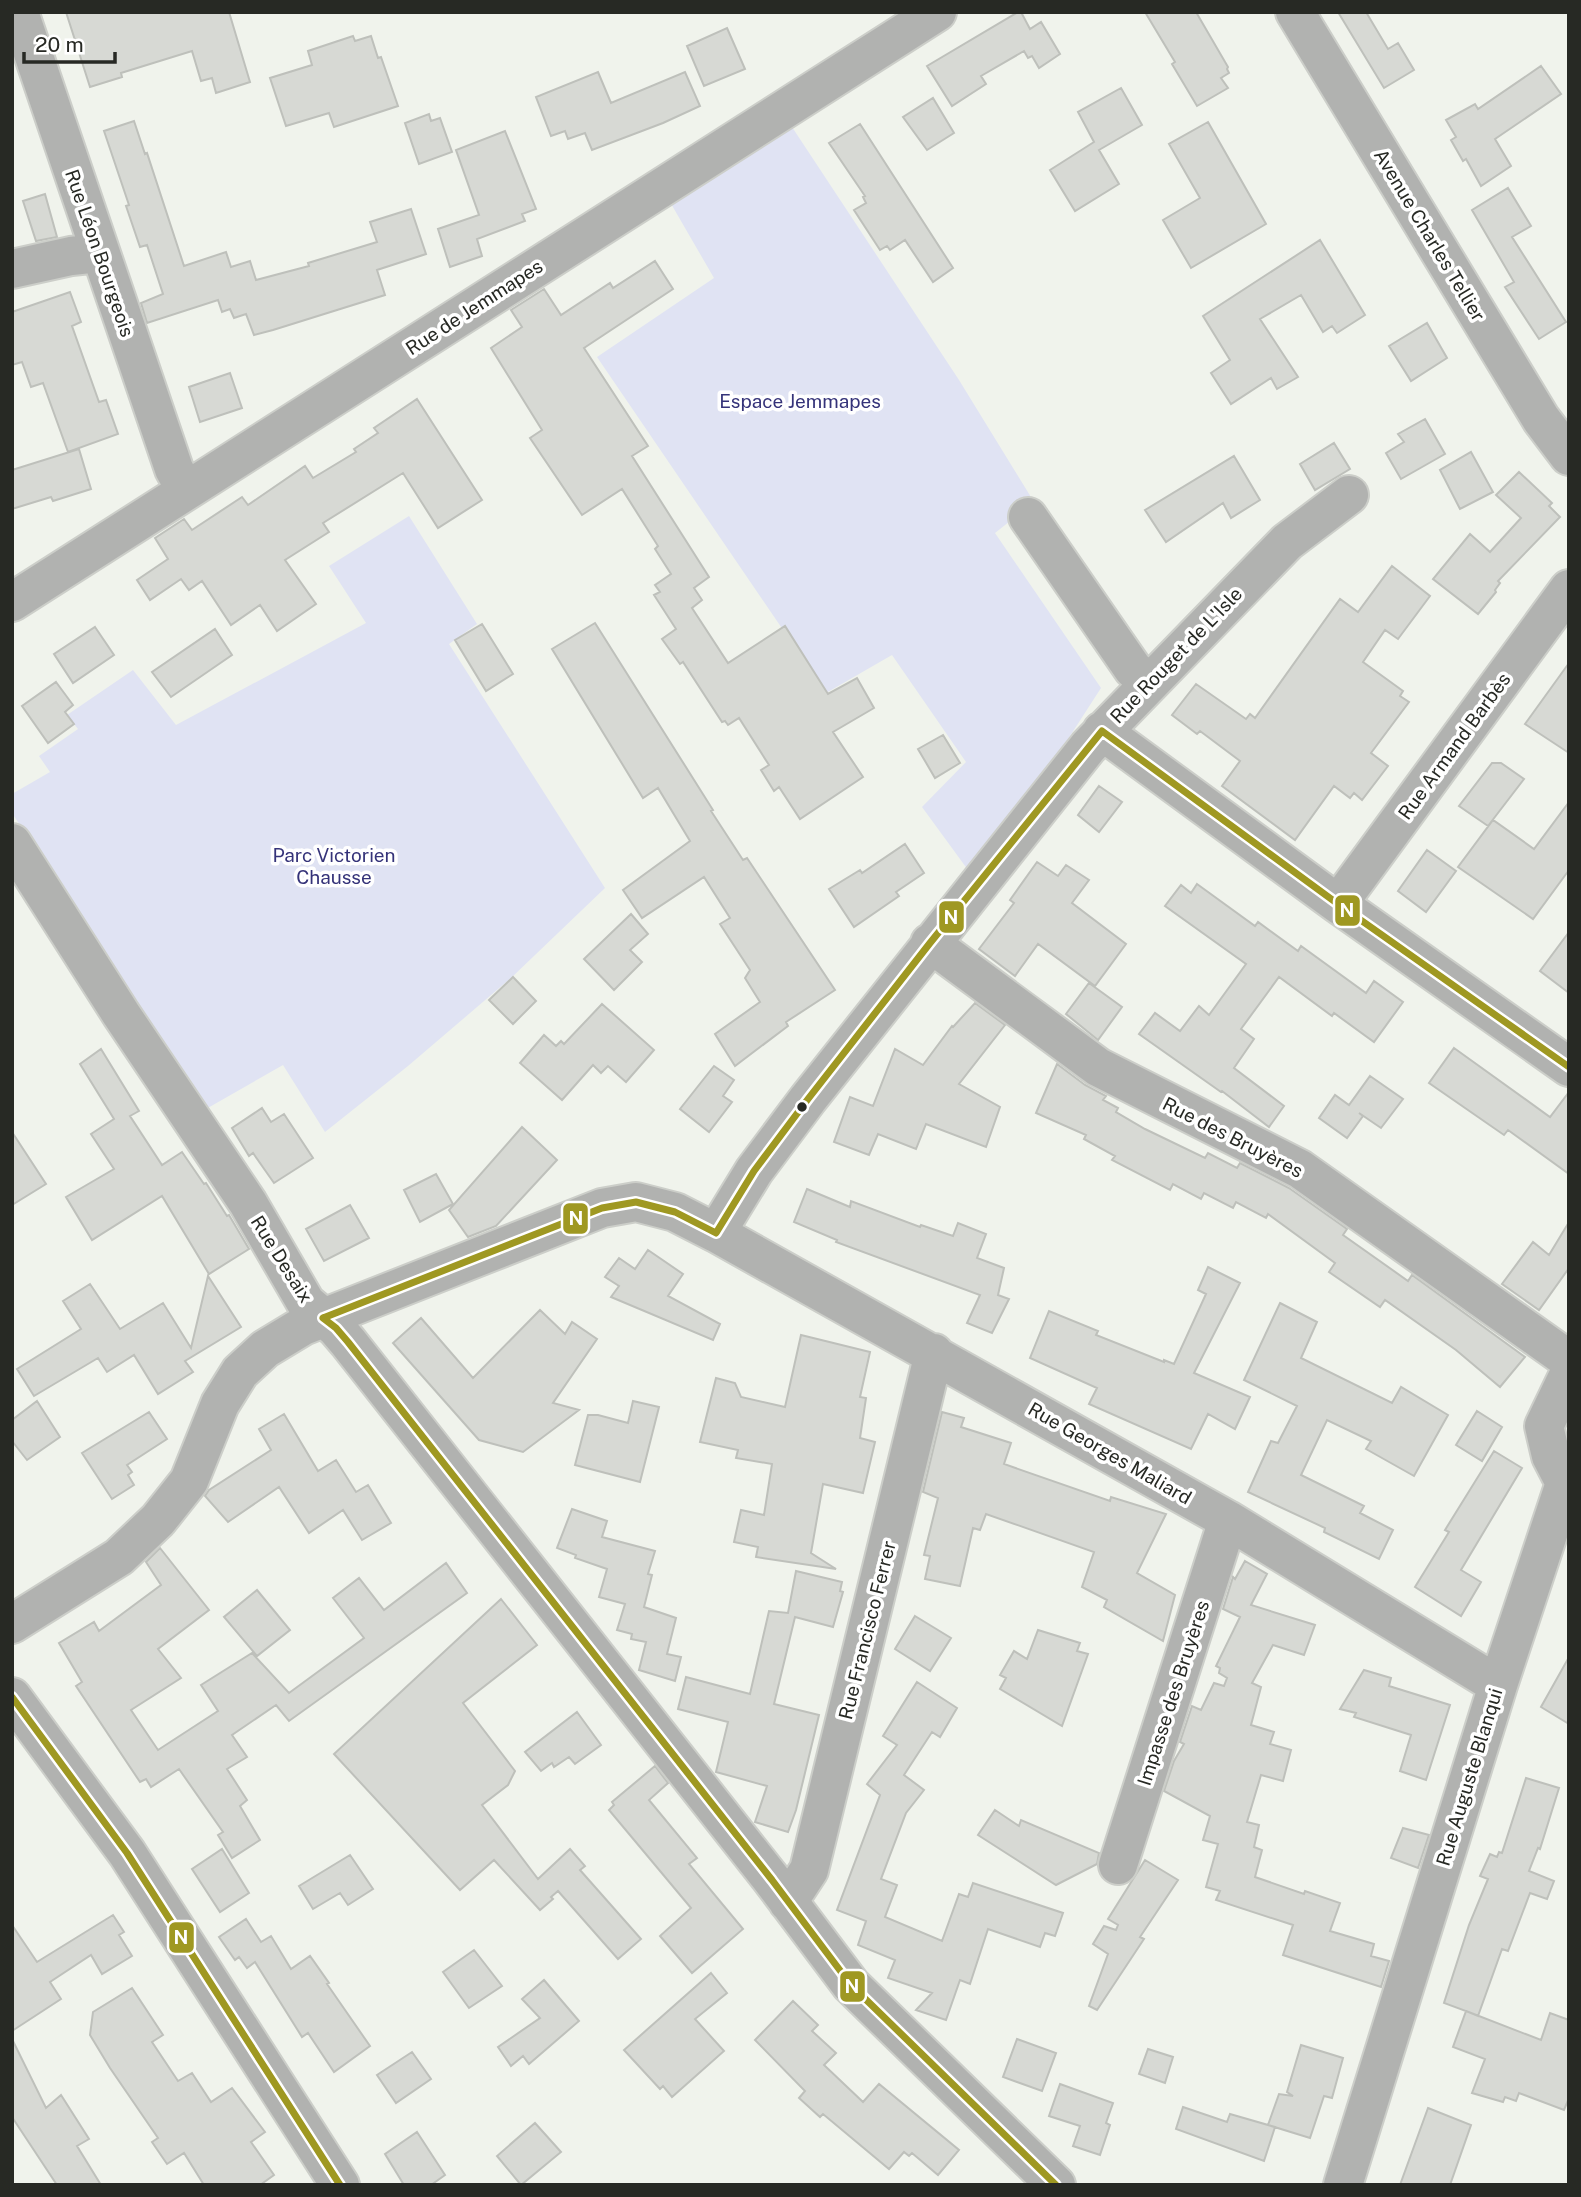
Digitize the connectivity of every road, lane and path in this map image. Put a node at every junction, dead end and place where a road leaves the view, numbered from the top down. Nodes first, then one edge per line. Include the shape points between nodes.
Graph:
1 (19, 12) edge
2 (937, 12) edge
3 (1295, 12) edge
4 (99, 253) junction
5 (12, 269) edge
6 (1569, 456) edge
7 (186, 491) junction
8 (1349, 495) dead end
9 (1028, 517) dead end
10 (1569, 589) edge
11 (12, 603) edge
12 (1149, 682) junction
13 (1102, 731) junction
14 (12, 843) edge
15 (1338, 904) junction
16 (930, 943) junction
17 (1569, 1067) edge
18 (716, 1233) junction
19 (323, 1318) junction
20 (934, 1353) junction
21 (1569, 1360) edge
22 (1569, 1374) edge
23 (1567, 1484) edge
24 (1228, 1520) junction
25 (12, 1624) edge
26 (1498, 1685) junction
27 (12, 1698) edge
28 (1118, 1865) dead end
29 (788, 1902) junction
30 (325, 2179) edge
31 (1056, 2185) edge
32 (1343, 2185) edge

1 - 4 street, Rue Léon Bourgeois
2 - 7 street, Rue de Jemmapes
3 - 6 street, Avenue Charles Tellier via 1541,419
4 - 5 street
4 - 7 street, Rue Léon Bourgeois via 174,469
7 - 11 street, Rue de Jemmapes
8 - 12 street, Rue Rouget de L'Isle via 1287,542
9 - 12 street via 1133,669
10 - 15 street, Rue Armand Barbès
12 - 13 street, Rue Rouget de L'Isle
13 - 15 street
13 - 16 street, Rue Rouget de L'Isle
14 - 19 street, Rue Desaix via 248,1203 306,1303
15 - 17 street
16 - 18 street, Rue Rouget de L'Isle via 754,1171
16 - 21 street, Rue des Bruyères via 1098,1067 1300,1170
18 - 19 street via 675,1212 636,1202 602,1208
18 - 20 street, Rue Georges Maliard
19 - 25 street via 265,1349 240,1373 220,1404 189,1481 158,1520 119,1557
19 - 29 street, Rue Desaix via 348,1342
20 - 24 street, Rue Georges Maliard
20 - 29 street, Rue Francisco Ferrer via 809,1870
22 - 23 street, Rue Auguste Blanqui via 1544,1426 1551,1457
23 - 26 street, Rue Auguste Blanqui
24 - 26 street, Rue Georges Maliard
24 - 28 street, Impasse des Bruyères
26 - 32 street, Rue Auguste Blanqui
27 - 30 street via 127,1853
29 - 31 street, Rue Desaix via 851,1985

